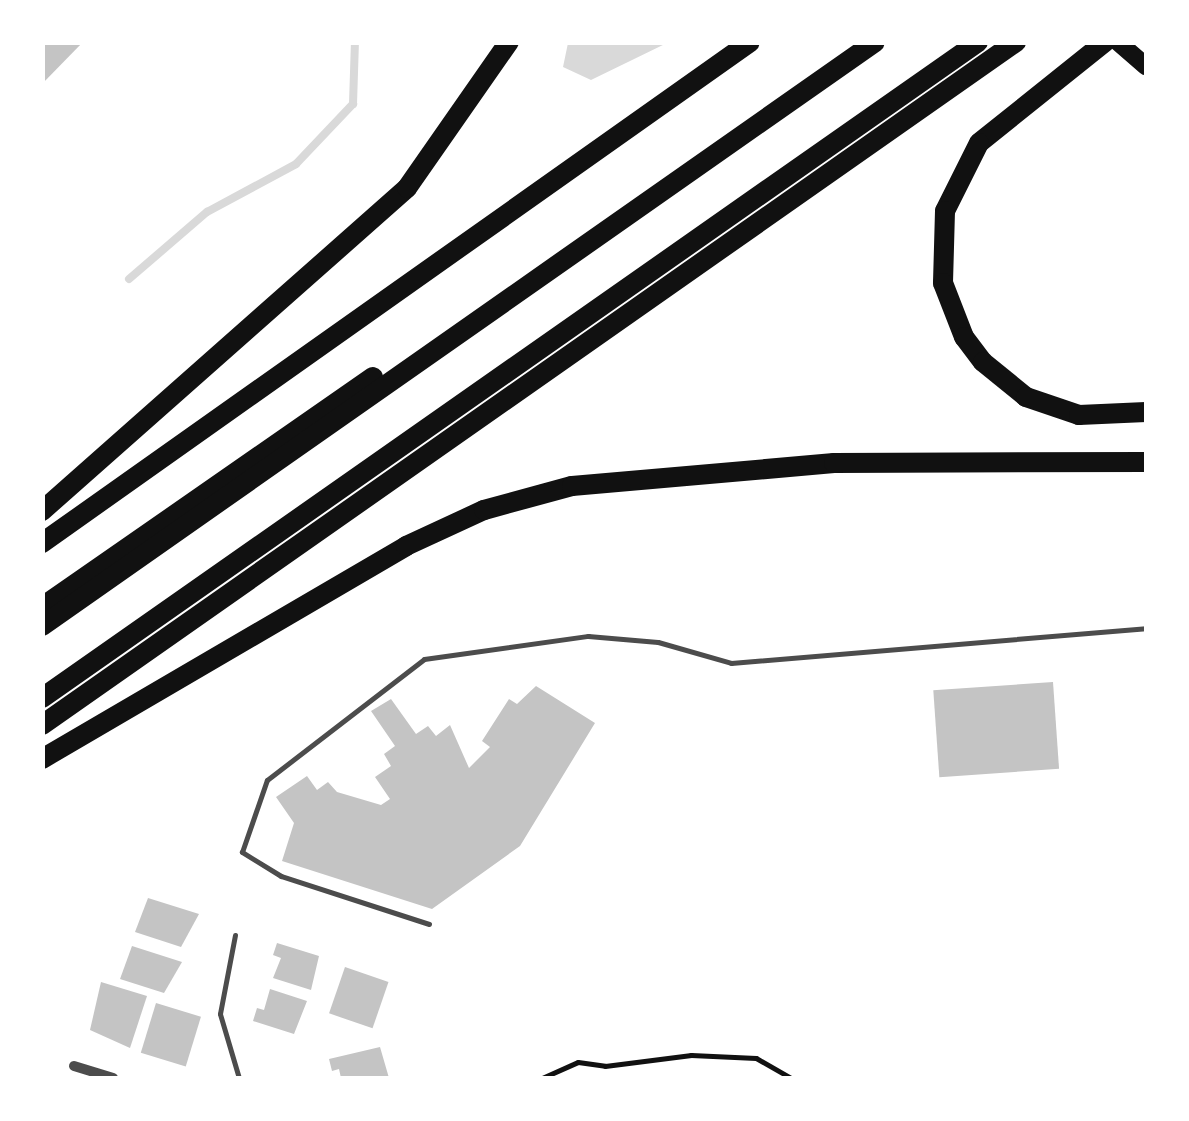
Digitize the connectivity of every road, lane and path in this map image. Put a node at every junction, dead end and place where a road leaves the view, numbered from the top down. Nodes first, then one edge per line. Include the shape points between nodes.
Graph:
1 (509, 42) edge
2 (750, 42) edge
3 (855, 42) edge
4 (875, 42) edge
5 (978, 42) edge
6 (1016, 42) edge
7 (1105, 42) edge
8 (1118, 42) edge
9 (1146, 66) edge
10 (1146, 412) edge
11 (1146, 462) edge
12 (42, 511) edge
13 (42, 543) edge
14 (42, 607) edge
15 (42, 626) edge
16 (1146, 628) edge
17 (42, 698) edge
18 (42, 724) edge
19 (42, 759) edge
20 (429, 924) dead end
21 (235, 935) dead end
22 (74, 1066) dead end
23 (113, 1078) edge
24 (239, 1078) edge
25 (542, 1078) edge
26 (791, 1078) edge

1 - 12 highway via 407,188
2 - 13 highway
3 - 14 highway
4 - 15 highway
5 - 17 highway
6 - 18 highway
7 - 10 highway via 1005,118 969,158 945,211 943,283 964,337 1001,380 1026,396 1079,415
8 - 9 main road
11 - 19 highway via 834,464 572,486 484,510 206,658
16 - 20 lane via 731,663 658,642 588,636 424,658 267,780 242,852 281,876
21 - 24 lane via 220,1014
22 - 23 street
25 - 26 path via 578,1062 605,1066 691,1055 756,1058

